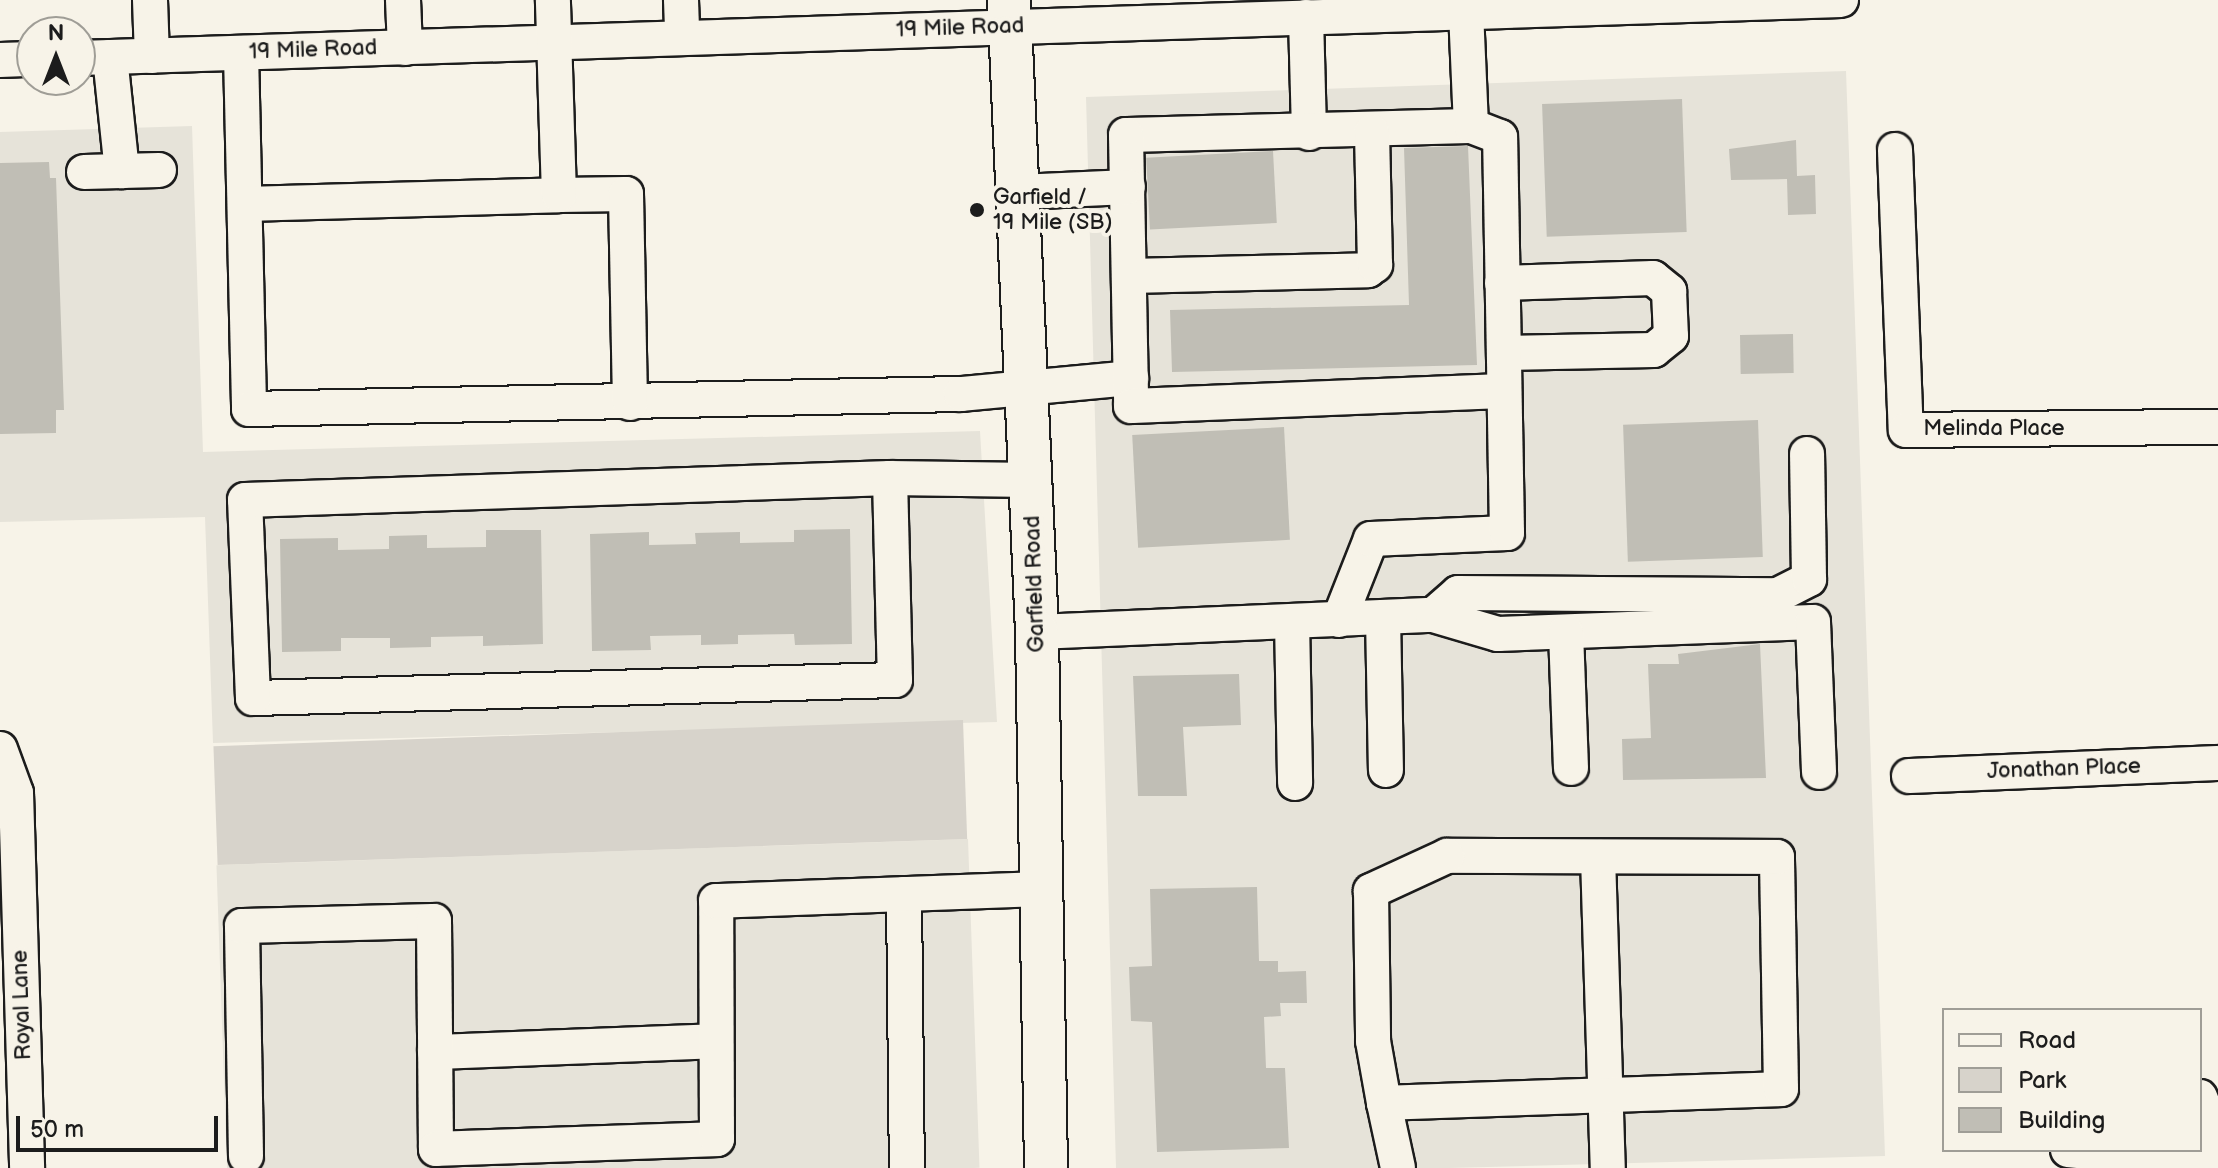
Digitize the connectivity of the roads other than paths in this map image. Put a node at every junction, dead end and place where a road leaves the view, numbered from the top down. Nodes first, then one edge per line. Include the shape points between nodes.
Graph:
1 (150, 0) edge
2 (403, 0) edge
3 (553, 0) edge
4 (681, 0) edge
5 (1841, 0) edge
6 (1594, 4) edge
7 (1631, 4) edge
8 (1258, 9) edge
9 (1466, 12) junction
10 (1010, 13) edge
11 (1306, 17) junction
12 (682, 37) junction
13 (554, 42) junction
14 (405, 48) junction
15 (241, 53) junction
16 (152, 56) junction
17 (96, 57) edge
18 (96, 61) edge
19 (1471, 126) junction
20 (1372, 132) junction
21 (1309, 133) junction
22 (1895, 150) dead end
23 (159, 170) dead end
24 (122, 171) junction
25 (84, 172) dead end
26 (1128, 187) junction
27 (1019, 192) junction
28 (559, 195) junction
29 (245, 204) junction
30 (1130, 276) junction
31 (1502, 283) junction
32 (1504, 353) junction
33 (1131, 378) junction
34 (1028, 385) junction
35 (1504, 391) junction
36 (630, 403) junction
37 (2218, 427) edge
38 (1807, 454) dead end
39 (890, 478) junction
40 (1032, 480) junction
41 (1433, 615) junction
42 (1383, 617) junction
43 (1339, 620) junction
44 (1292, 621) junction
45 (1037, 632) junction
46 (1566, 632) junction
47 (0, 749) edge
48 (2218, 763) edge
49 (1571, 768) dead end
50 (1386, 770) dead end
51 (1819, 772) dead end
52 (1909, 776) dead end
53 (1295, 783) dead end
54 (1598, 857) junction
55 (1045, 889) junction
56 (904, 894) junction
57 (716, 1041) junction
58 (435, 1052) junction
59 (1605, 1095) junction
60 (2202, 1102) edge
61 (1384, 1103) junction
62 (2218, 1142) edge
63 (2089, 1152) edge
64 (2218, 1153) edge
65 (246, 1156) dead end
66 (436, 1159) edge
67 (27, 1168) edge
68 (907, 1168) edge
69 (1046, 1168) edge
70 (1398, 1168) edge
71 (1608, 1168) edge

1 - 16 street
2 - 14 street
3 - 13 street
4 - 12 street
5 - 7 street, 19 Mile Road
6 - 7 street, 19 Mile Road
6 - 9 street, 19 Mile Road
8 - 10 street, 19 Mile Road
8 - 11 street, 19 Mile Road
9 - 11 street, 19 Mile Road
9 - 19 street
10 - 12 street, 19 Mile Road
10 - 27 main road, Garfield Road
11 - 21 street
12 - 13 street, 19 Mile Road
13 - 14 street, 19 Mile Road
13 - 28 street
14 - 15 street, 19 Mile Road
15 - 16 street, 19 Mile Road
15 - 29 street
16 - 17 street, 19 Mile Road
18 - 24 street
19 - 20 street
19 - 31 street via 1500,137
20 - 21 street
20 - 30 street via 1375,265 1368,270
21 - 26 street via 1126,135
22 - 37 street, Melinda Place via 1906,430
23 - 24 street
24 - 25 street
26 - 27 street
26 - 30 street
27 - 34 main road, Garfield Road
28 - 29 street
28 - 36 street via 626,194
29 - 36 street via 249,409
30 - 33 street
31 - 32 street
31 - 32 street via 1653,278 1669,291 1671,336 1654,350
32 - 35 street
33 - 34 street
33 - 35 street via 1131,406
34 - 36 street via 961,394
34 - 40 main road, Garfield Road
35 - 43 street via 1507,533 1371,539
38 - 41 street via 1809,579 1778,595 1458,593
39 - 39 street via 245,500 253,698 895,680
39 - 40 street
40 - 45 main road, Garfield Road
41 - 42 street
41 - 46 street via 1498,634
42 - 43 street
42 - 50 street
43 - 44 street
44 - 45 street
44 - 53 street
45 - 55 main road, Garfield Road
46 - 49 street
46 - 51 street via 1813,622
47 - 67 street, Royal Lane via 16,793
48 - 52 street, Jonathan Place
54 - 59 street
54 - 59 street via 1777,857 1781,1089
54 - 61 street via 1447,856 1371,891 1373,1041
55 - 56 street
55 - 69 main road, Garfield Road
56 - 57 street via 716,901
56 - 68 street
57 - 58 street
57 - 66 street via 717,1139
58 - 65 street via 434,921 242,926
58 - 66 street
59 - 61 street
59 - 71 street
60 - 62 street
61 - 70 street
63 - 64 street via 2140,1157

